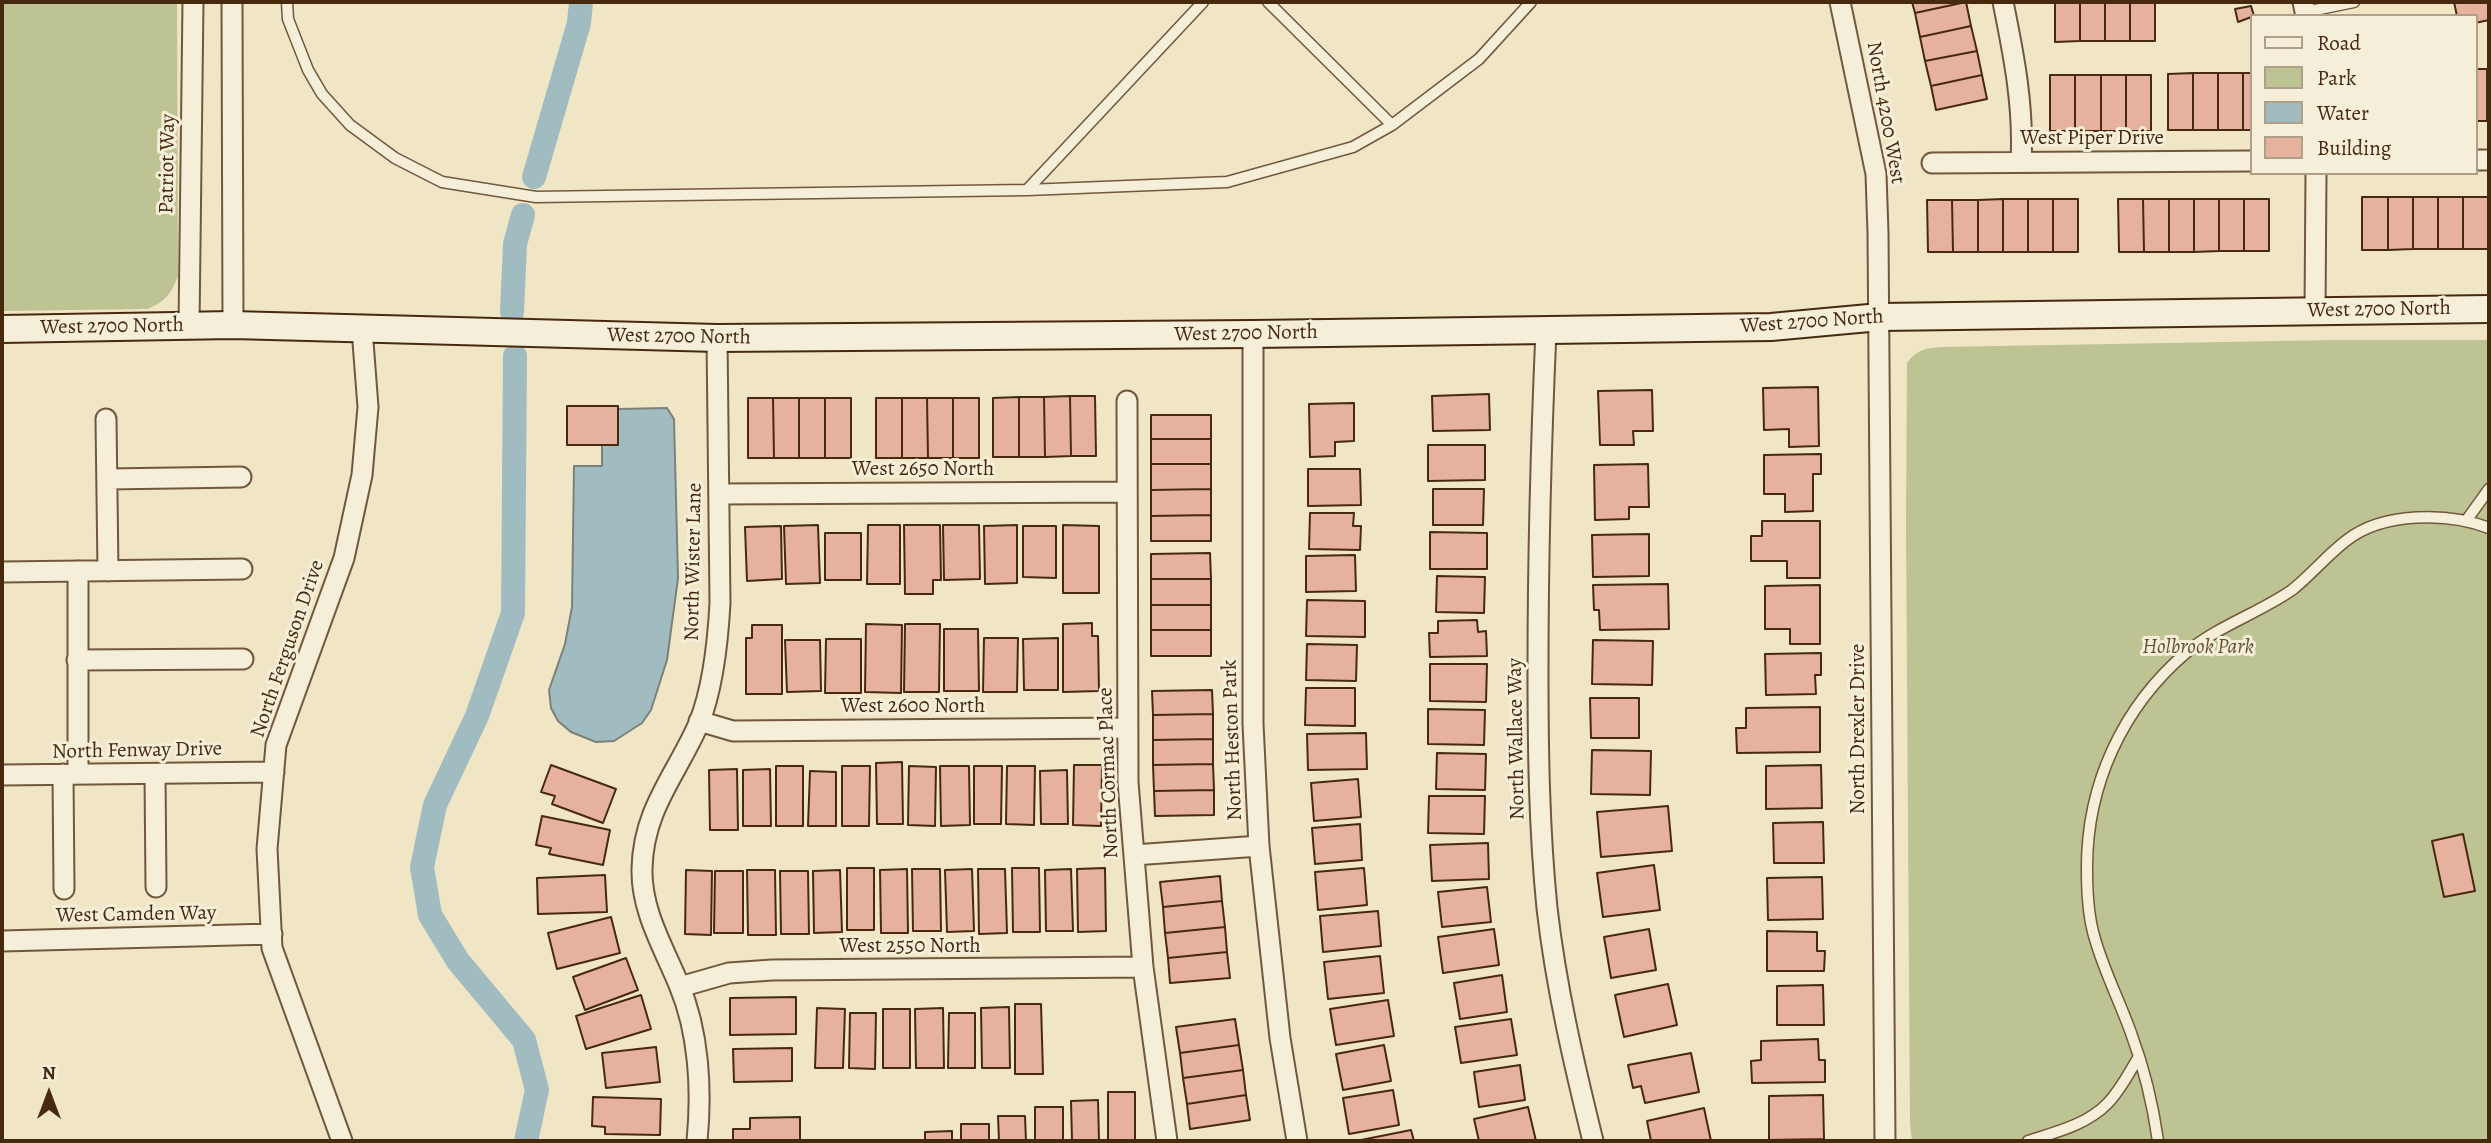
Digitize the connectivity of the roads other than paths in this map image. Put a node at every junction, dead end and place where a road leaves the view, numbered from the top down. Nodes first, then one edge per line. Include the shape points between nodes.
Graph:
1 (193, 2) edge
2 (232, 2) edge
3 (287, 2) edge
4 (1203, 2) edge
5 (1268, 2) edge
6 (1531, 2) edge
7 (1840, 2) edge
8 (2003, 2) edge
9 (2354, 2) edge
10 (2305, 10) edge
11 (1392, 125) junction
12 (2250, 161) edge
13 (2021, 162) junction
14 (1932, 163) dead end
15 (2316, 175) edge
16 (1027, 190) junction
17 (2489, 309) edge
18 (2315, 311) junction
19 (1880, 317) junction
20 (233, 325) junction
21 (189, 326) junction
22 (2, 329) edge
23 (362, 329) junction
24 (1546, 331) junction
25 (1253, 334) junction
26 (717, 338) junction
27 (1127, 401) dead end
28 (106, 419) dead end
29 (241, 477) dead end
30 (107, 479) junction
31 (2489, 489) edge
32 (1127, 492) junction
33 (719, 494) junction
34 (2466, 521) junction
35 (2489, 528) edge
36 (242, 569) dead end
37 (78, 571) junction
38 (108, 571) junction
39 (2, 572) edge
40 (243, 659) dead end
41 (77, 660) junction
42 (699, 721) junction
43 (1128, 728) junction
44 (274, 772) junction
45 (70, 774) junction
46 (155, 774) junction
47 (2, 775) edge
48 (1259, 846) junction
49 (1134, 855) junction
50 (156, 887) dead end
51 (64, 888) dead end
52 (272, 934) junction
53 (2, 941) edge
54 (1143, 967) junction
55 (680, 987) junction
56 (2138, 1058) junction
57 (342, 1141) edge
58 (697, 1141) edge
59 (1167, 1141) edge
60 (1297, 1141) edge
61 (1593, 1141) edge
62 (1885, 1141) edge
63 (2028, 1141) edge
64 (2158, 1141) edge

1 - 21 street, Patriot Way
2 - 20 street
3 - 16 lane via 296,43 322,94 350,125 395,158 442,182 536,197
4 - 16 lane
5 - 11 lane
6 - 11 lane via 1479,59
7 - 19 street, North 4200 West via 1876,174
8 - 13 street via 2020,87
9 - 10 lane
11 - 16 lane via 1353,147 1227,182
12 - 13 street, West Piper Drive
13 - 14 street, West Piper Drive
15 - 18 street
17 - 18 street, West 2700 North
18 - 19 street, West 2700 North
19 - 24 street, West 2700 North via 1771,327
19 - 62 street, North Drexler Drive
20 - 21 street, West 2700 North
20 - 23 street, West 2700 North
21 - 22 street, West 2700 North
23 - 26 street, West 2700 North
23 - 44 street, North Ferguson Drive via 368,407 362,475 344,558 276,745
24 - 25 street, West 2700 North
24 - 61 street, North Wallace Way via 1538,613 1541,839 1557,981
25 - 26 street, West 2700 North
25 - 48 street, North Heston Park via 1253,724
26 - 33 street, North Wister Lane
27 - 32 street, North Cormac Place
28 - 30 street
29 - 30 street
30 - 38 street
31 - 34 lane
32 - 33 street, West 2650 North
32 - 43 street, North Cormac Place
33 - 42 street, North Wister Lane via 718,642
34 - 35 lane
34 - 56 lane via 2414,517 2350,537 2292,589 2190,650 2158,679 2121,730 2105,764 2091,814 2087,898 2094,939
36 - 38 street
37 - 38 street
37 - 39 street
37 - 41 street
40 - 41 street
41 - 45 street
42 - 43 street, West 2600 North via 733,731
42 - 55 street, North Wister Lane via 653,810 643,850 649,915
43 - 49 street, North Cormac Place
44 - 46 street, North Fenway Drive
44 - 52 street, North Ferguson Drive via 267,849
45 - 46 street, North Fenway Drive
45 - 47 street, North Fenway Drive
45 - 51 street
46 - 50 street
48 - 49 street
48 - 60 street, North Heston Park via 1280,1038
49 - 54 street, North Cormac Place
52 - 53 street, West Camden Way
52 - 57 street, North Ferguson Drive via 272,948
54 - 55 street, West 2550 North via 772,970 729,973
54 - 59 street, North Cormac Place
55 - 58 street, North Wister Lane via 697,1065
56 - 63 lane via 2108,1103 2092,1116
56 - 64 lane

